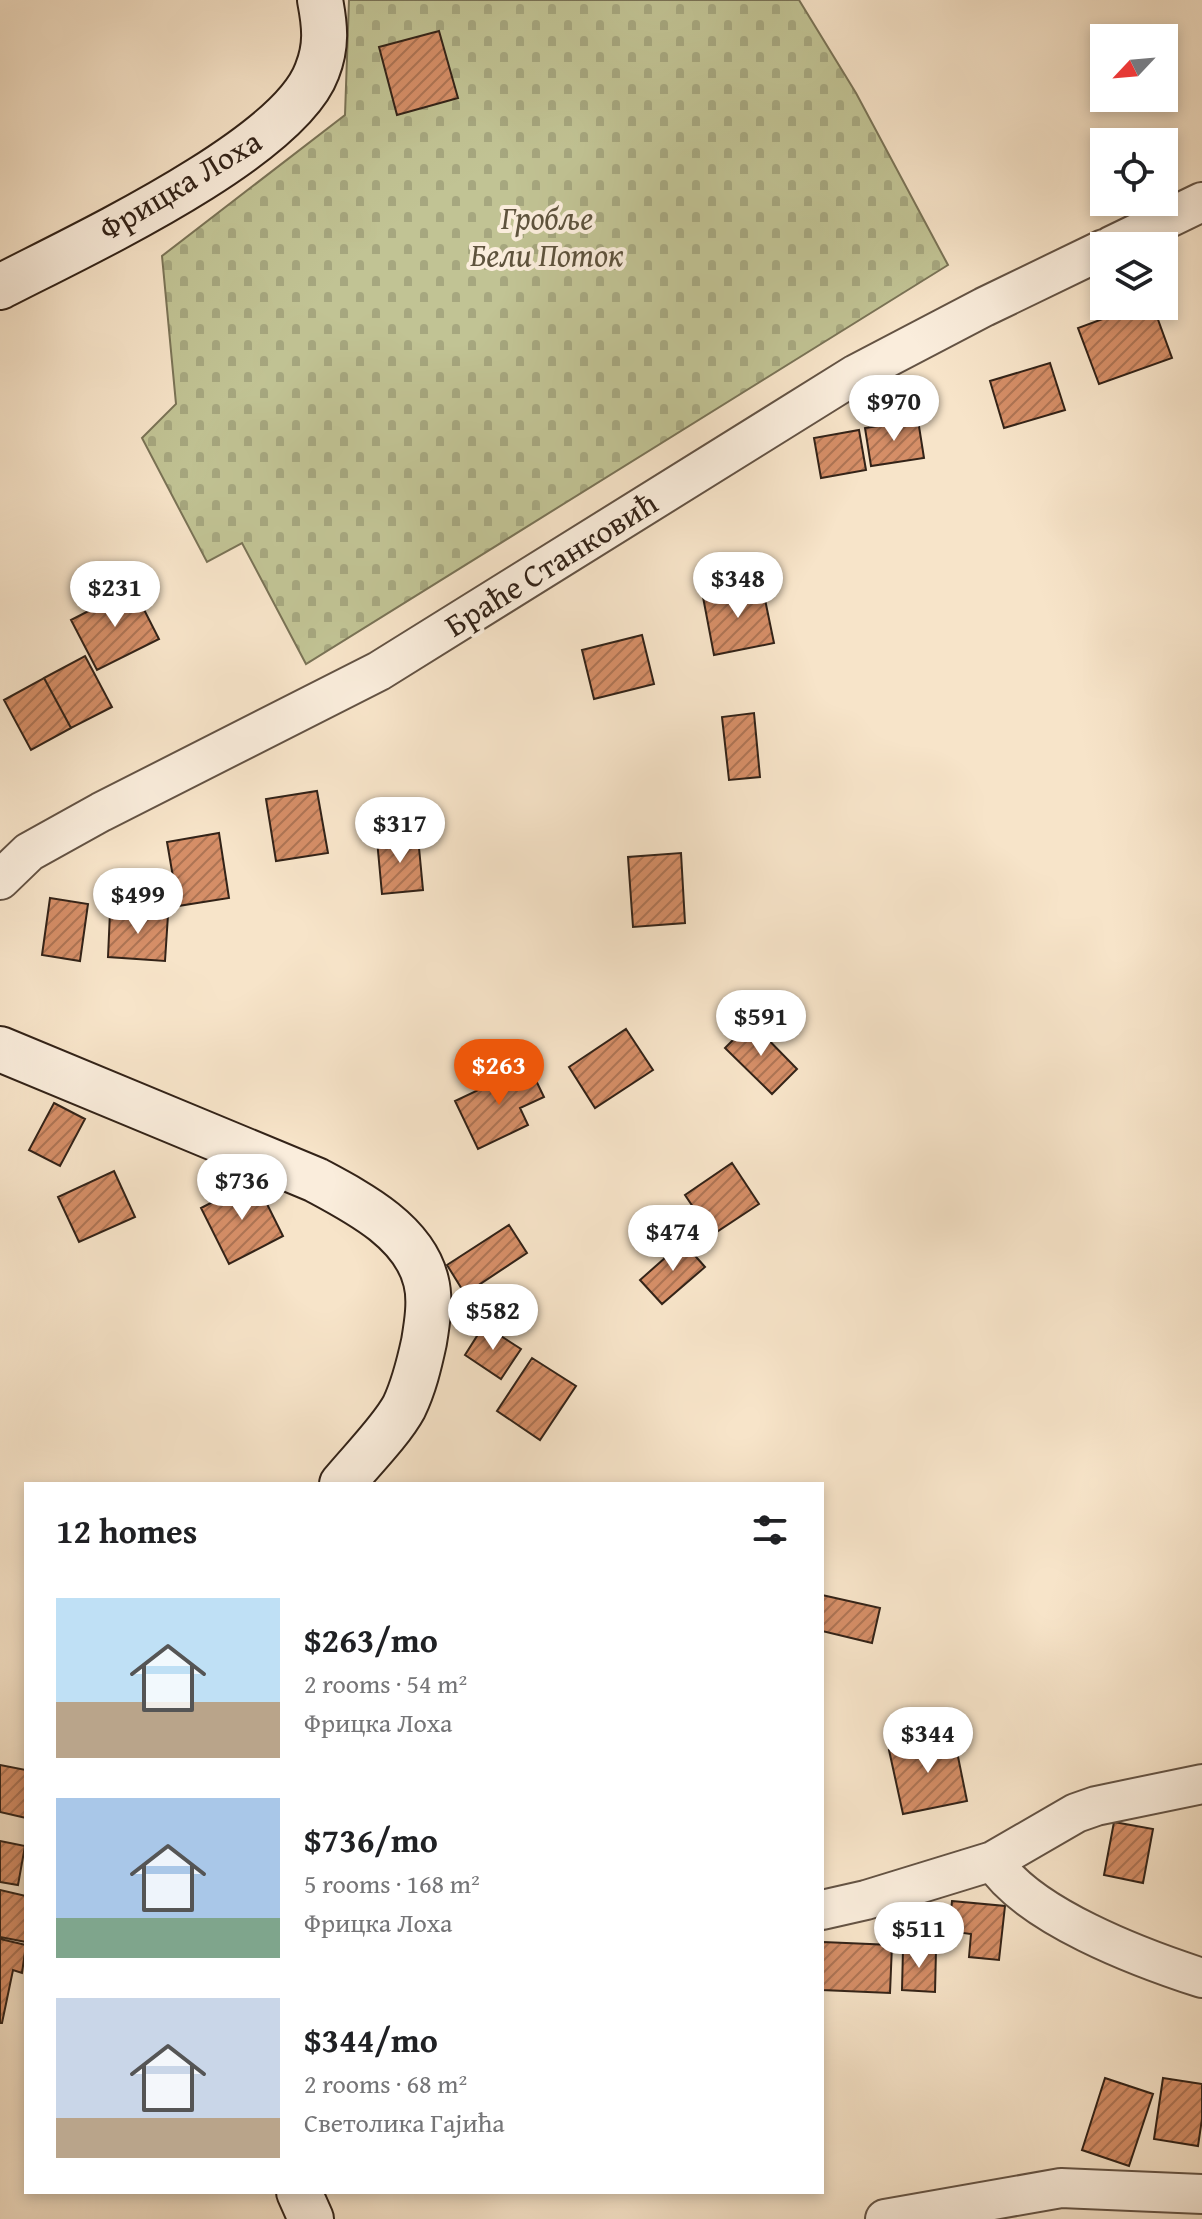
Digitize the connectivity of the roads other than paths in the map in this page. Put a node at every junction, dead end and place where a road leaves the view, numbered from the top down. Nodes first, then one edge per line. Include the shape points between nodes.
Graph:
1 (320, 0) edge
2 (1202, 202) edge
3 (1140, 232) edge
4 (1090, 256) edge
5 (0, 287) edge
6 (0, 880) edge
7 (0, 1049) edge
8 (344, 1482) edge
9 (1202, 1784) edge
10 (993, 1861) junction
11 (824, 1909) edge
12 (1202, 1978) edge
13 (300, 2194) edge
14 (1202, 2194) edge
15 (311, 2219) edge
16 (885, 2219) edge

1 - 5 street, Фрицка Лоха via 327,33 317,72 278,124 187,187
2 - 3 street
4 - 6 street, Браће Станковић via 856,374 379,671 101,812 29,852
7 - 8 street via 316,1180 391,1228 410,1248 426,1281 427,1322 418,1371 403,1409
9 - 10 street via 1076,1813
10 - 11 street
10 - 12 street via 1004,1879 1026,1897 1075,1925
13 - 15 street
14 - 16 street via 1061,2188

